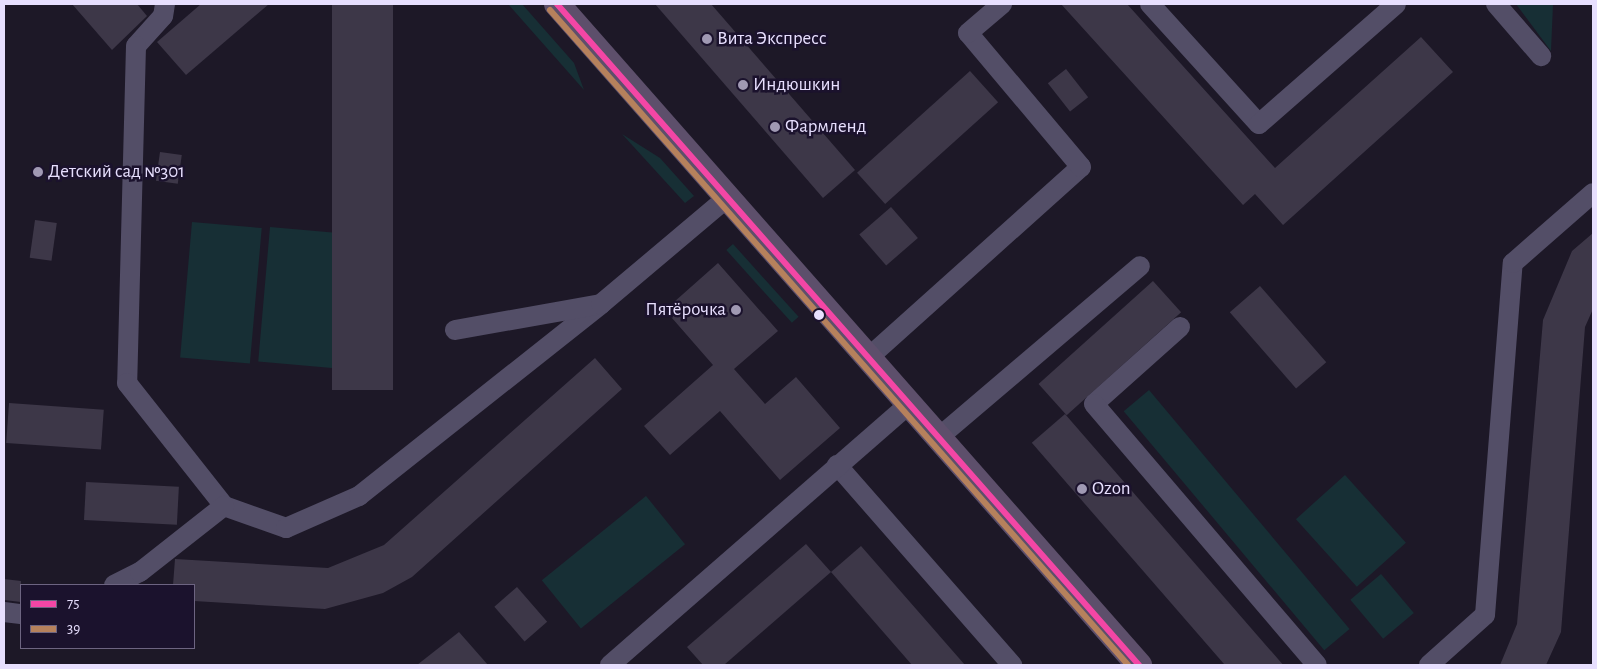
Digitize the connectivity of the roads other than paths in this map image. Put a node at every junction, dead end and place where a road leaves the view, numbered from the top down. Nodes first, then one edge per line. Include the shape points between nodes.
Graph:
1 (165, 4) edge
2 (557, 4) edge
3 (1002, 4) edge
4 (1150, 4) edge
5 (1396, 4) edge
6 (1496, 4) edge
7 (1541, 56) dead end
8 (1593, 193) edge
9 (727, 198) junction
10 (1140, 266) dead end
11 (601, 304) junction
12 (1180, 327) dead end
13 (455, 330) dead end
14 (868, 358) junction
15 (909, 404) junction
16 (938, 438) junction
17 (837, 465) junction
18 (224, 506) junction
19 (116, 584) edge
20 (4, 612) edge
21 (20, 614) edge
22 (610, 665) edge
23 (1012, 665) edge
24 (1139, 665) edge
25 (1317, 665) edge
26 (1429, 665) edge

1 - 18 lane via 163,16 136,46 126,383
2 - 9 main road
3 - 14 lane via 968,33 1081,167
4 - 5 lane via 1259,124
6 - 7 lane
8 - 26 lane via 1513,263 1485,615
9 - 11 lane
9 - 14 main road
10 - 16 lane
11 - 13 lane
11 - 18 lane via 359,496 286,528
12 - 25 lane via 1094,404
14 - 15 main road
15 - 16 main road
15 - 17 lane
16 - 24 main road
17 - 22 lane
17 - 23 lane
18 - 19 lane via 140,572
20 - 21 lane

